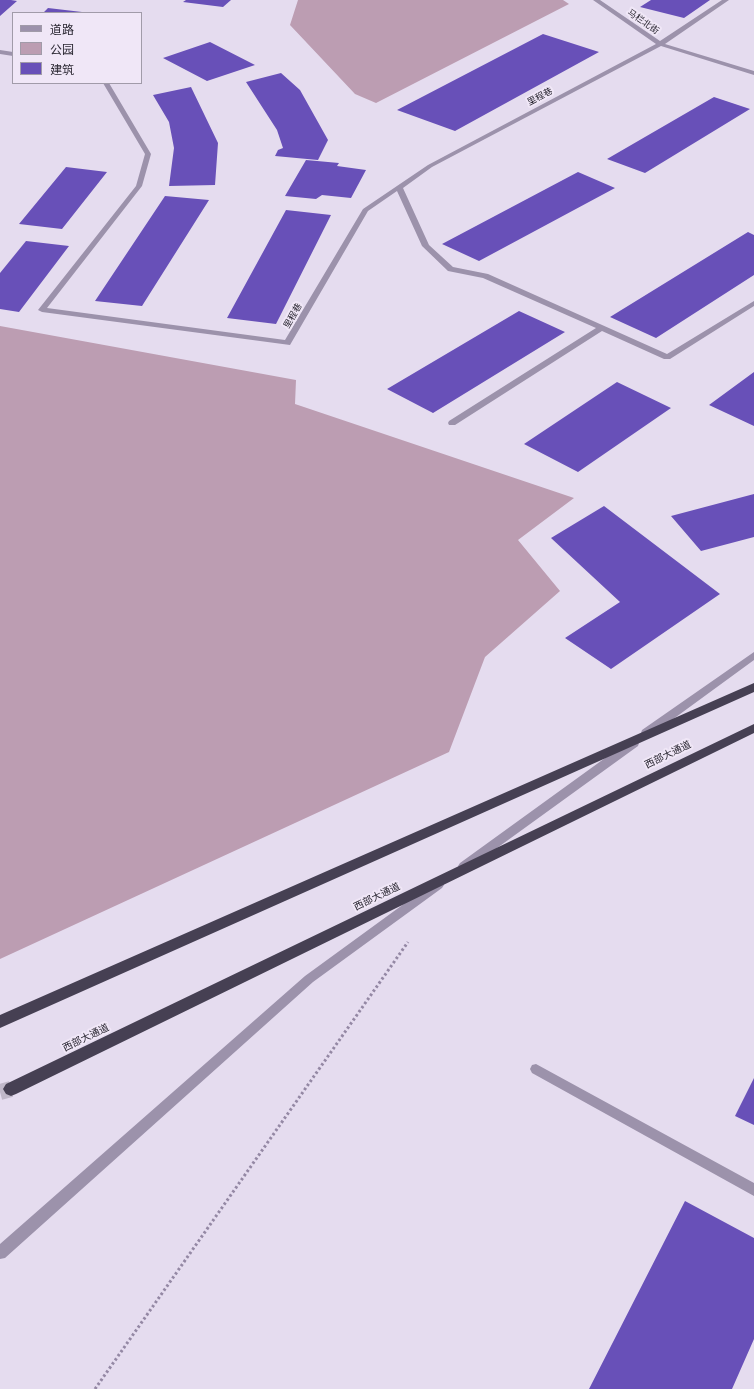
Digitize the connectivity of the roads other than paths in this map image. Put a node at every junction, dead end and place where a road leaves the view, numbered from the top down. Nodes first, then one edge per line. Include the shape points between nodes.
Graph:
1 (596, 0) edge
2 (726, 0) edge
3 (660, 44) junction
4 (0, 52) edge
5 (12, 54) edge
6 (754, 73) edge
7 (107, 84) edge
8 (399, 187) junction
9 (754, 302) edge
10 (600, 328) junction
11 (452, 423) dead end
12 (754, 655) edge
13 (754, 687) edge
14 (754, 728) edge
15 (0, 1022) edge
16 (536, 1069) dead end
17 (11, 1089) tunnel mouth
18 (754, 1190) edge
19 (0, 1252) edge

1 - 3 street, 马栏北街
2 - 3 street, 里程巷
3 - 6 street, 马栏北街
3 - 8 street, 里程巷 via 430,166
4 - 5 street
7 - 8 street, 里程巷 via 148,154 139,186 42,310 287,343 365,210
8 - 10 street via 426,246 451,269 485,276
9 - 10 street via 667,357
10 - 11 street
12 - 19 street via 309,979
13 - 15 highway
14 - 17 highway, 西部大通道
16 - 18 street

